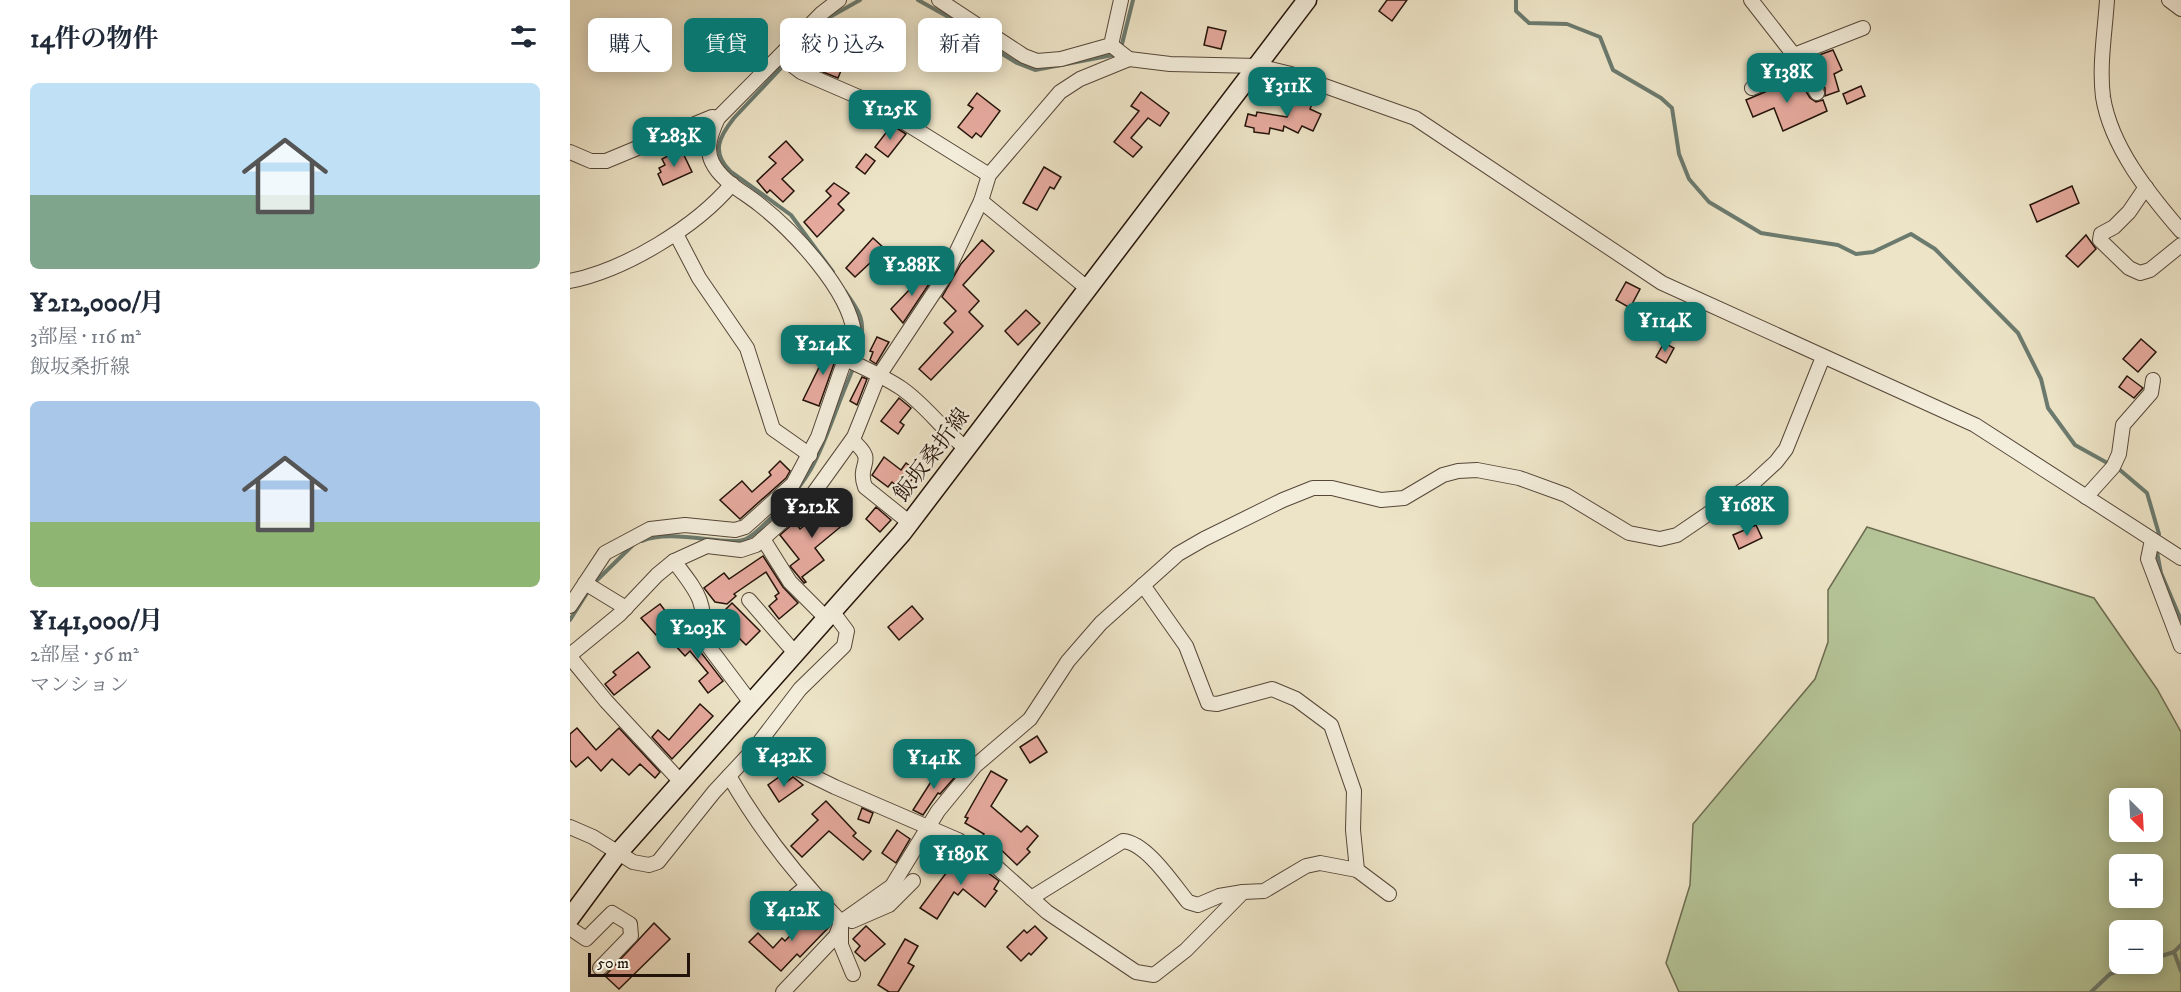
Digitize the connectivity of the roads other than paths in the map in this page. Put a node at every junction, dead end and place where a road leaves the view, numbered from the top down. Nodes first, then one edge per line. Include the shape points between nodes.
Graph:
1 (839, 0) edge
2 (939, 0) edge
3 (1122, 0) edge
4 (1307, 0) edge
5 (1751, 0) edge
6 (2107, 0) edge
7 (2169, 0) edge
8 (2181, 9) edge
9 (818, 18) edge
10 (1863, 28) dead end
11 (1119, 52) junction
12 (1797, 61) junction
13 (780, 66) edge
14 (1258, 66) junction
15 (809, 72) edge
16 (1752, 88) dead end
17 (1817, 93) dead end
18 (718, 118) junction
19 (570, 152) edge
20 (990, 175) junction
21 (732, 184) junction
22 (2146, 187) junction
23 (981, 201) junction
24 (2181, 231) edge
25 (676, 234) junction
26 (2181, 245) edge
27 (570, 281) edge
28 (1087, 288) junction
29 (1823, 357) junction
30 (853, 363) junction
31 (878, 377) junction
32 (2153, 380) dead end
33 (852, 440) junction
34 (967, 449) junction
35 (810, 455) junction
36 (2086, 497) junction
37 (909, 523) junction
38 (752, 537) junction
39 (2152, 540) junction
40 (2181, 558) edge
41 (674, 561) junction
42 (1143, 585) junction
43 (590, 586) junction
44 (749, 600) dead end
45 (570, 606) edge
46 (626, 608) junction
47 (829, 615) junction
48 (2181, 646) edge
49 (795, 653) junction
50 (570, 656) edge
51 (751, 703) junction
52 (755, 748) junction
53 (729, 776) junction
54 (681, 782) junction
55 (926, 826) junction
56 (570, 827) edge
57 (618, 853) junction
58 (1357, 870) junction
59 (913, 881) dead end
60 (807, 886) junction
61 (1243, 892) junction
62 (1389, 894) dead end
63 (1031, 898) junction
64 (770, 917) dead end
65 (570, 918) edge
66 (841, 922) junction
67 (570, 928) edge
68 (600, 968) dead end
69 (853, 974) dead end
70 (783, 992) edge

1 - 9 street
2 - 11 street via 1037,61
3 - 11 street
4 - 14 main road, 飯坂桑折線
5 - 12 street
6 - 22 street via 2103,98 2118,141
7 - 8 street
10 - 12 street
11 - 14 street via 1170,64
11 - 20 street via 1060,92
12 - 16 street
12 - 17 street
13 - 18 street
14 - 28 main road, 飯坂桑折線
14 - 29 street via 1415,118 1662,283
15 - 20 street via 875,104
18 - 19 street via 712,117 606,161 591,161
18 - 21 street via 709,153 712,163
20 - 23 street
21 - 25 street via 717,202
21 - 30 street via 782,222 836,291 853,323
22 - 24 street
22 - 26 street via 2129,212 2101,234 2100,240 2129,268 2140,273 2150,270
23 - 28 street
23 - 31 street via 945,276
25 - 27 street via 594,276
25 - 35 street via 699,278 747,348 773,429
28 - 34 main road, 飯坂桑折線
29 - 36 street via 1975,425
29 - 42 street via 1786,449 1776,462 1752,484 1677,535 1660,539 1629,533 1566,495 1496,472 1458,471 1443,475 1404,498 1381,500 1322,487 1300,492 1178,554
30 - 31 street
30 - 35 street
31 - 33 street
31 - 34 street via 899,386
32 - 36 street via 2151,393 2123,425 2119,454 2112,467
33 - 37 street via 867,457 862,478 865,487
33 - 38 street via 813,494
34 - 37 main road, 飯坂桑折線
35 - 38 street
36 - 39 street
37 - 47 main road, 飯坂桑折線
38 - 41 street via 741,550 707,546
38 - 43 street via 735,530 685,525 650,529 605,553
38 - 47 street via 790,582
39 - 40 street
39 - 48 street via 2148,559
41 - 46 street
41 - 51 street via 705,612 703,639
42 - 55 street via 1101,623 1068,661 1030,719 975,766
42 - 58 street via 1186,646 1208,703 1272,689 1296,699 1331,725 1354,791
43 - 45 street
43 - 46 street
44 - 49 street
46 - 50 street
47 - 49 main road, 飯坂桑折線
47 - 52 street via 846,631 844,646 800,689
49 - 51 main road, 飯坂桑折線
50 - 54 street
51 - 54 main road, 飯坂桑折線
52 - 53 street
52 - 55 street via 835,788
53 - 57 street via 658,862 640,865
53 - 60 street via 752,815
54 - 57 main road, 飯坂桑折線
55 - 63 street via 958,840 991,862
55 - 66 street via 891,886
56 - 57 street
57 - 65 main road, 飯坂桑折線
58 - 61 street via 1320,862 1264,891
58 - 62 street
59 - 66 street via 889,905 858,920
60 - 64 street
60 - 66 street
61 - 63 street via 1198,905 1188,902 1143,849 1123,841
61 - 63 street via 1186,950 1154,975 1136,972
66 - 69 street via 841,945
66 - 70 street via 836,936
67 - 68 street via 586,939 612,913 630,924 631,936

